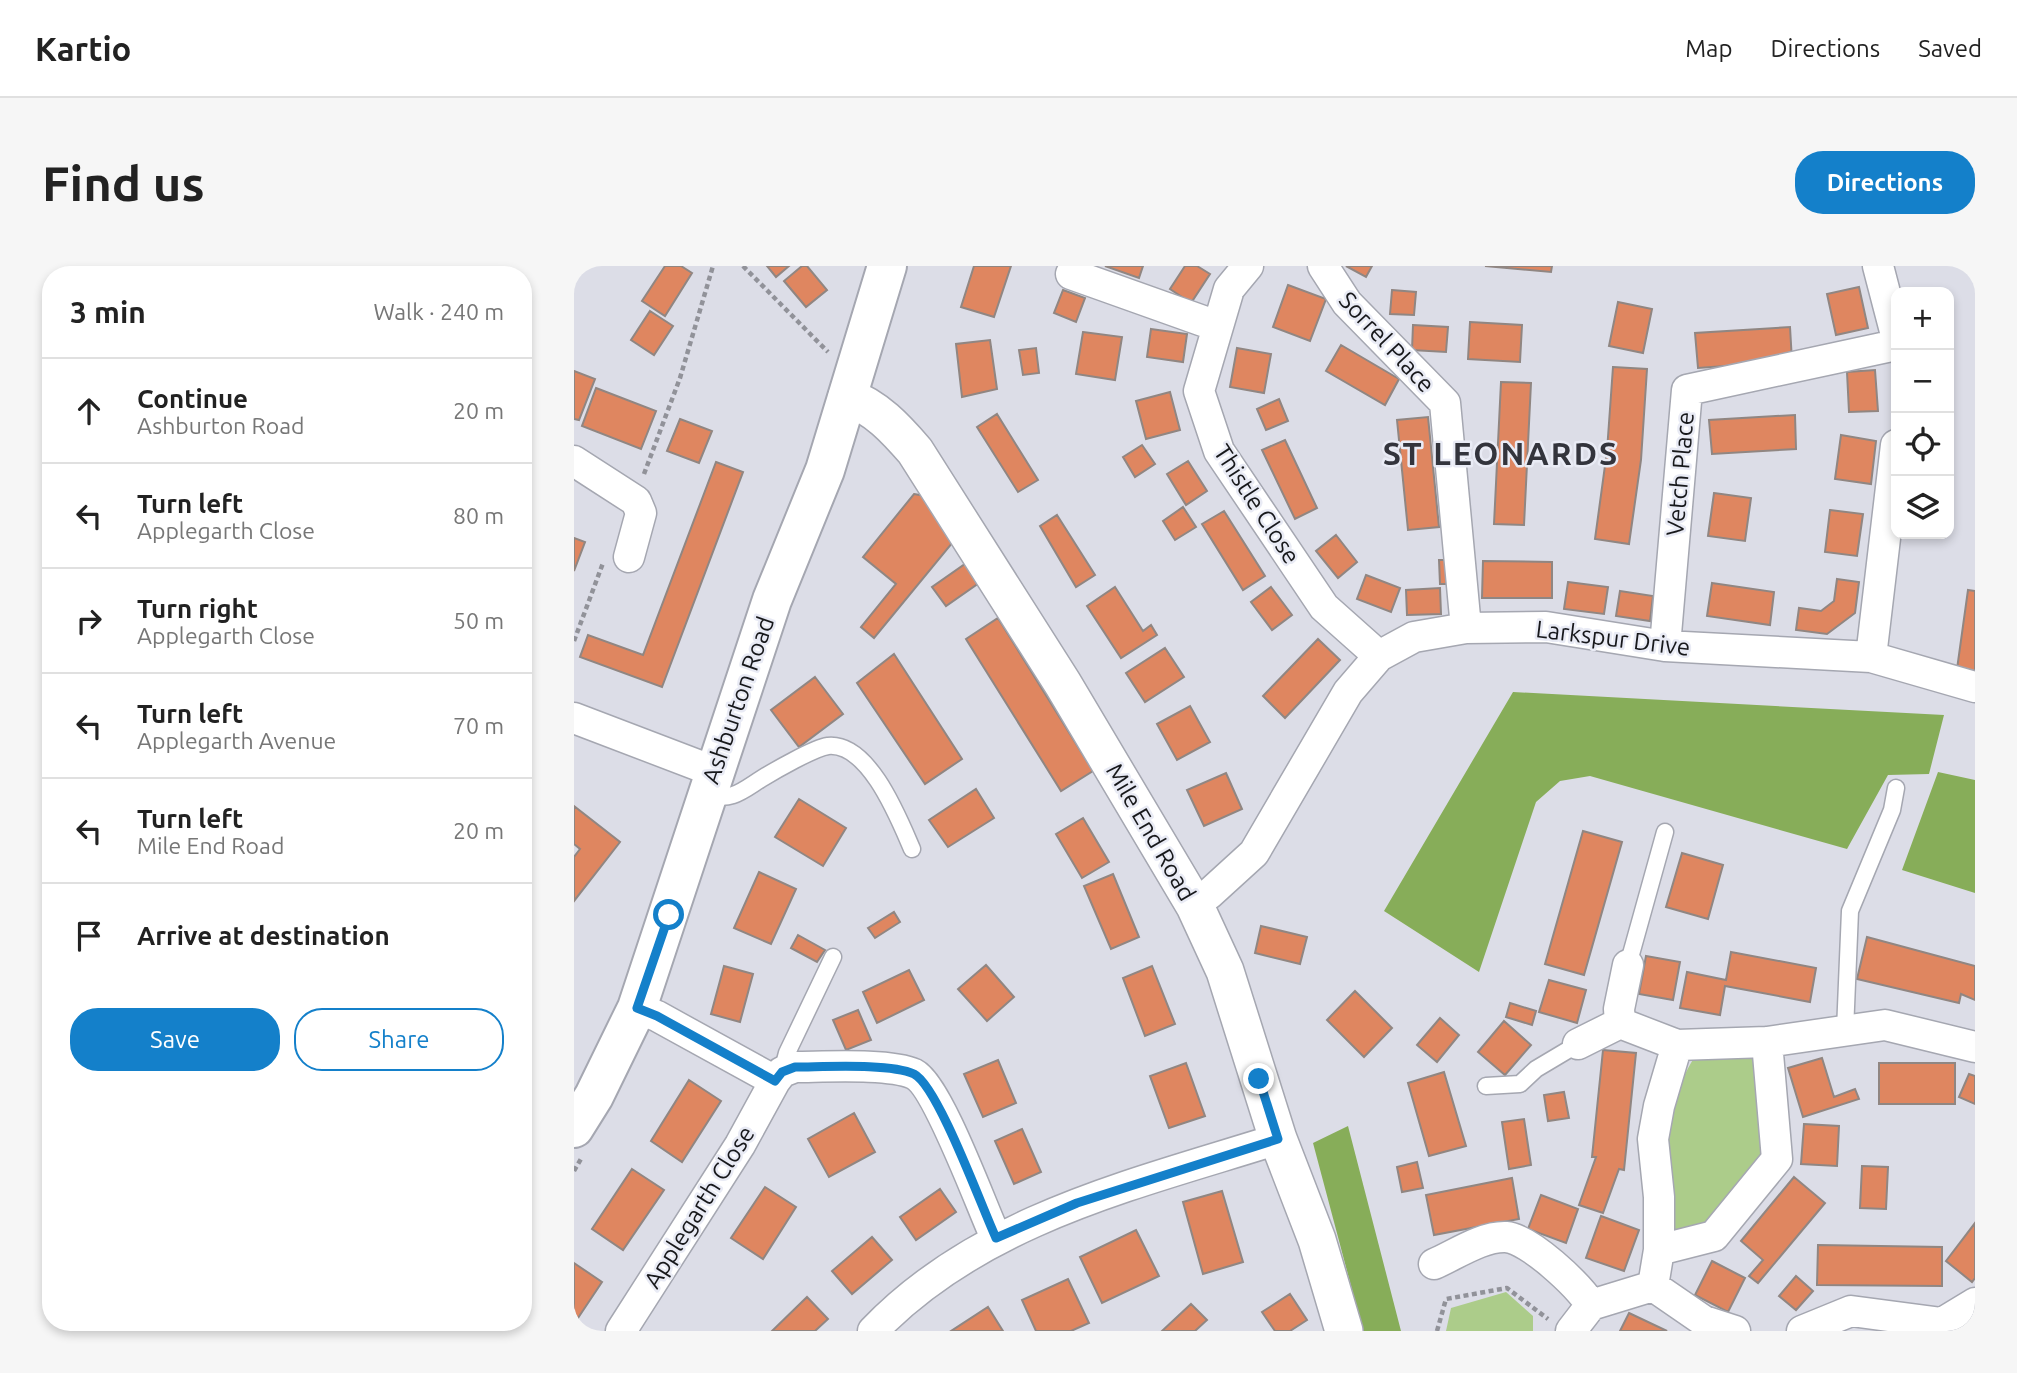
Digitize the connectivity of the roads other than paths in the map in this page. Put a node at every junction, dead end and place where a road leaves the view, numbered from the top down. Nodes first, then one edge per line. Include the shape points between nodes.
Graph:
1 (887, 266) edge
2 (1248, 266) edge
3 (1323, 266) edge
4 (1878, 266) edge
5 (1071, 274) dead end
6 (1891, 316) edge
7 (1217, 326) junction
8 (1891, 346) edge
9 (847, 397) junction
10 (574, 461) edge
11 (1892, 476) edge
12 (632, 548) road end
13 (1466, 628) junction
14 (1665, 646) junction
15 (1379, 656) junction
16 (1871, 657) junction
17 (1975, 687) edge
18 (574, 718) edge
19 (709, 782) junction
20 (1896, 788) dead end
21 (1665, 832) dead end
22 (912, 849) dead end
23 (1209, 894) dead end
24 (833, 957) dead end
25 (1629, 965) joint
26 (637, 1008) junction
27 (1620, 1023) junction
28 (1845, 1031) junction
29 (1767, 1042) junction
30 (1578, 1044) joint
31 (1677, 1045) junction
32 (1975, 1047) edge
33 (779, 1077) junction
34 (1486, 1086) dead end
35 (574, 1128) edge
36 (1278, 1139) junction
37 (996, 1238) junction
38 (1659, 1250) junction
39 (1434, 1264) dead end
40 (1653, 1286) junction
41 (1975, 1303) edge
42 (1591, 1305) junction
43 (1562, 1327) edge
44 (621, 1331) edge
45 (873, 1331) edge
46 (1344, 1331) edge
47 (1735, 1331) edge
48 (1802, 1331) edge

1 - 9 main road, Ashburton Road
2 - 7 street, Thistle Close via 1229,289
3 - 13 street, Sorrel Place via 1347,303 1445,403
4 - 6 street
5 - 7 street
7 - 15 street, Thistle Close via 1199,391 1219,451 1324,607
8 - 14 street, Vetch Place via 1687,390
9 - 19 main road, Ashburton Road via 825,470 772,600
9 - 36 street, Mile End Road via 891,423 915,451 1182,880 1225,971
10 - 12 street via 636,501 641,513
11 - 16 street
13 - 14 street, Larkspur Drive via 1546,626
13 - 15 street, Larkspur Drive via 1414,637
14 - 16 street, Larkspur Drive
15 - 23 street, Larkspur Drive via 1348,692 1254,853
16 - 17 street, Larkspur Drive
18 - 19 street
19 - 22 lane via 722,799 734,797 780,767 828,746 844,749 867,764
19 - 26 main road, Ashburton Road
20 - 28 lane via 1892,810 1850,911
21 - 25 lane
24 - 33 lane
25 - 27 street
26 - 33 street
26 - 35 main road, Ashburton Road
27 - 30 street
27 - 31 street
28 - 29 street
28 - 32 street via 1885,1025
29 - 31 street
29 - 38 street via 1777,1159 1714,1236
30 - 34 lane via 1520,1084
31 - 38 street via 1653,1139
33 - 37 street via 795,1067 893,1069 915,1075 926,1084 943,1114
33 - 44 street, Applegarth Close
36 - 37 street via 1077,1203
36 - 46 street, Mile End Road via 1317,1240
37 - 45 street via 935,1279
38 - 40 street
39 - 42 street via 1486,1241 1507,1237 1526,1244 1580,1288
40 - 42 street
40 - 47 street via 1704,1321
41 - 48 street via 1942,1323 1851,1311
42 - 43 street

